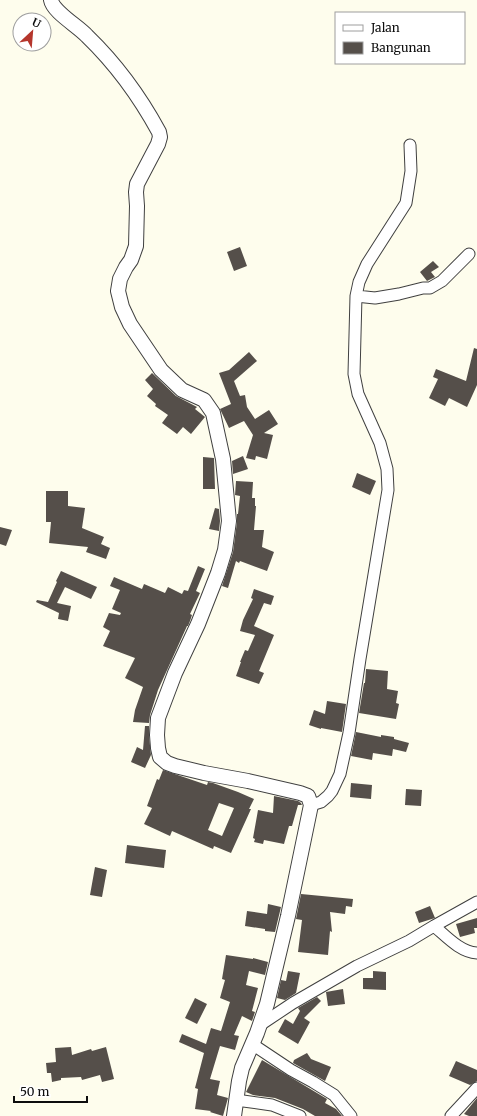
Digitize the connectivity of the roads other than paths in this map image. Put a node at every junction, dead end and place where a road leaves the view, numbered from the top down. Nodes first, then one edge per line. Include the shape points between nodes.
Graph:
1 (51, 0) edge
2 (410, 145) dead end
3 (469, 254) dead end
4 (356, 296) junction
5 (311, 805) junction
6 (477, 902) edge
7 (434, 926) junction
8 (477, 953) edge
9 (260, 1025) junction
10 (252, 1044) junction
11 (477, 1088) edge
12 (236, 1100) junction
13 (234, 1116) edge
14 (300, 1116) edge
15 (351, 1116) edge
16 (451, 1116) edge

1 - 5 street via 55,10 87,35 129,84 159,132 158,144 137,184 136,246 120,279 118,291 130,324 161,370 182,390 204,400 213,413 223,459 229,521 225,550 158,718 160,757 175,766 300,793 308,796
2 - 4 street via 411,171 406,203 367,264
3 - 4 street via 430,288 375,298
4 - 5 street via 354,374 358,394 388,468 388,490 349,733 340,774 328,796 321,802
5 - 9 street via 288,916
6 - 7 street
7 - 8 street via 465,950
7 - 9 street via 357,966
9 - 10 street
10 - 12 street via 242,1068
10 - 15 street via 334,1095
11 - 16 street
12 - 13 street
12 - 14 street via 272,1105

